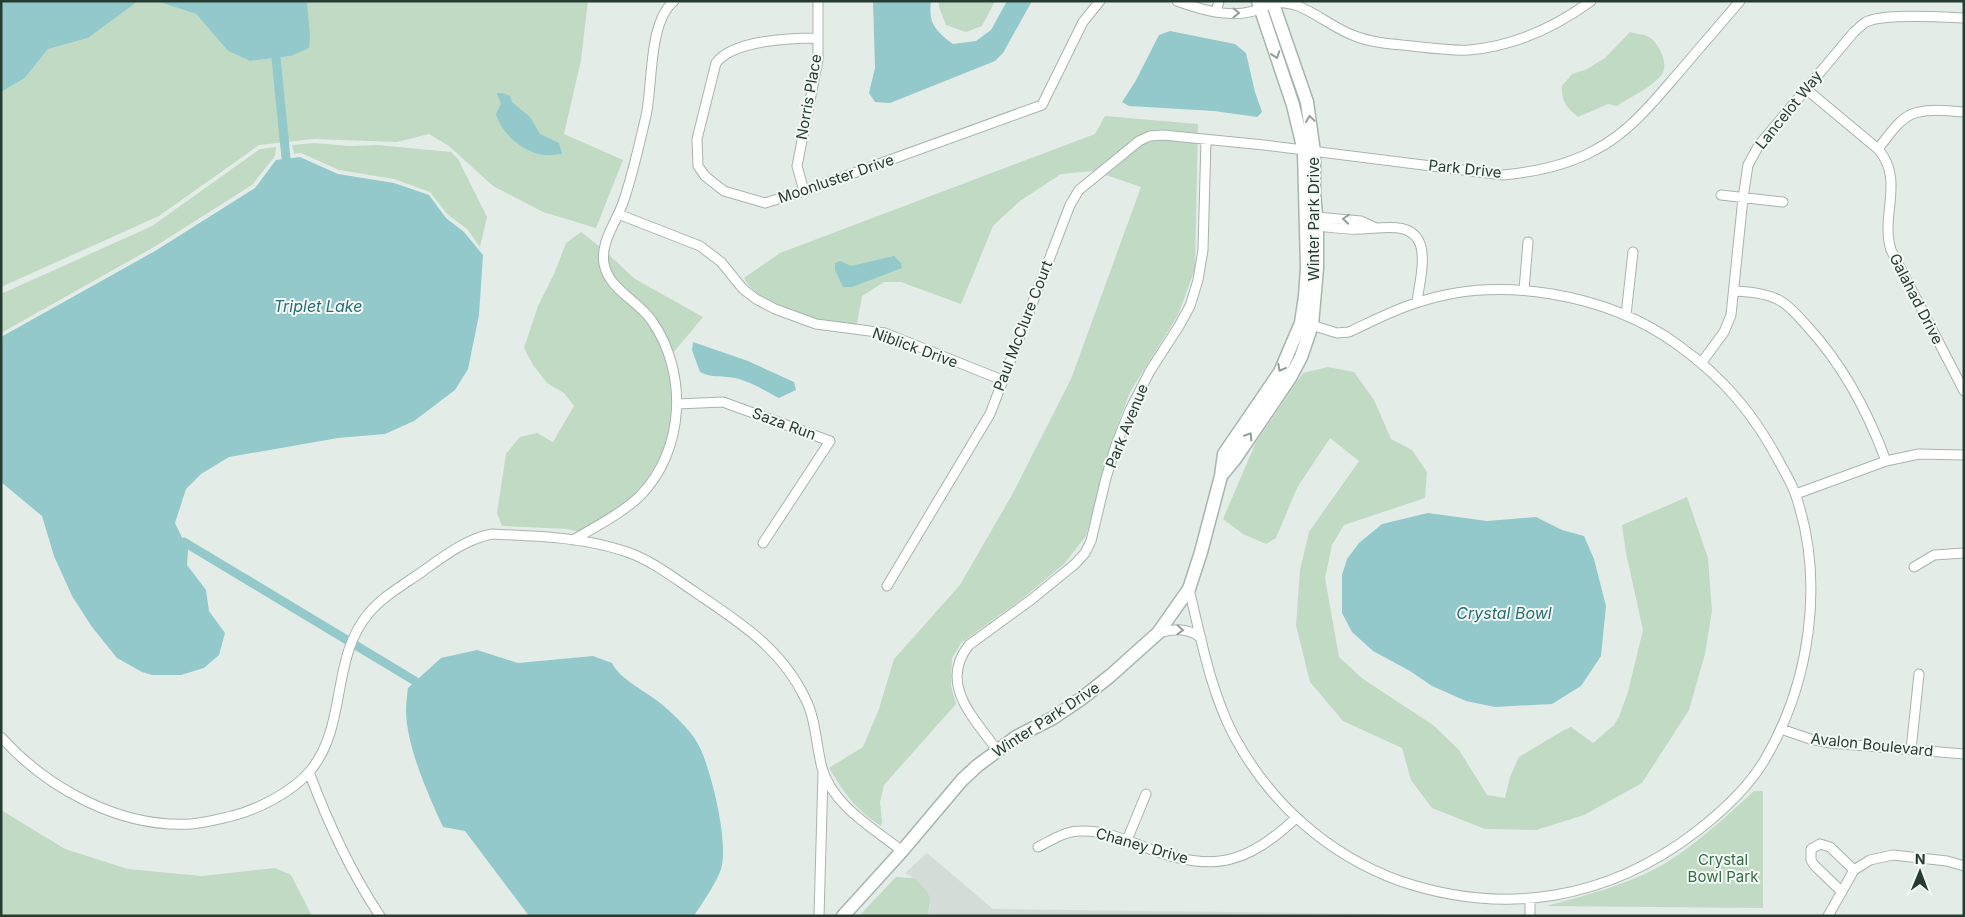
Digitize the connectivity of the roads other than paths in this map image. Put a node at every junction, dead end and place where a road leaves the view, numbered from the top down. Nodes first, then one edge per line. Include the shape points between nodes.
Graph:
1 (674, 1) edge
2 (818, 1) edge
3 (1100, 1) edge
4 (1177, 1) edge
5 (1220, 1) edge
6 (1591, 1) edge
7 (1740, 1) edge
8 (1272, 2) edge
9 (1262, 4) edge
10 (1216, 12) junction
11 (1964, 18) edge
12 (818, 38) junction
13 (1806, 90) junction
14 (1964, 112) edge
15 (1206, 140) junction
16 (1878, 149) junction
17 (1309, 151) junction
18 (804, 191) junction
19 (1722, 195) dead end
20 (1743, 198) junction
21 (1783, 202) dead end
22 (618, 214) junction
23 (1317, 221) junction
24 (1528, 242) dead end
25 (1633, 252) dead end
26 (1524, 290) junction
27 (1734, 290) junction
28 (1417, 302) junction
29 (1626, 315) junction
30 (1306, 324) junction
31 (1702, 362) junction
32 (1002, 380) junction
33 (1964, 391) edge
34 (677, 404) junction
35 (1964, 455) edge
36 (1886, 461) junction
37 (1796, 494) junction
38 (573, 540) junction
39 (763, 542) dead end
40 (1964, 553) edge
41 (1914, 567) dead end
42 (887, 586) dead end
43 (1189, 589) junction
44 (1158, 633) junction
45 (1201, 638) junction
46 (1919, 674) dead end
47 (1781, 729) junction
48 (1, 737) edge
49 (997, 750) junction
50 (1911, 750) junction
51 (1964, 754) edge
52 (823, 770) junction
53 (309, 772) junction
54 (1146, 794) dead end
55 (1296, 818) junction
56 (1127, 840) junction
57 (1038, 846) dead end
58 (902, 851) junction
59 (1964, 866) edge
60 (1854, 870) junction
61 (1842, 892) junction
62 (1530, 901) junction
63 (380, 916) edge
64 (819, 916) edge
65 (843, 916) edge
66 (1530, 916) edge
67 (1828, 916) edge

1 - 22 street via 664,13 653,50 650,101 634,168
2 - 12 street, Norris Place
3 - 18 street, Moonluster Drive via 1083,22 1042,105
4 - 10 street
5 - 10 street
6 - 8 street via 1570,16 1525,39 1468,50 1357,37 1298,6
7 - 17 street, Park Drive via 1634,122 1594,151 1560,165 1532,172 1503,174
8 - 9 street
17 -> 8 street, Winter Park Drive via 1307,102
10 -> 9 street via 1248,13
9 -> 17 street, Winter Park Drive
11 - 13 street, Lancelot Way via 1879,18 1867,22 1854,32
12 - 18 street, Norris Place via 818,60 797,166
12 - 18 street, Moonluster Drive via 786,38 747,45 721,56 716,62 698,139 698,166 724,191 765,203
13 - 16 street, Galahad Drive
13 - 20 street, Lancelot Way via 1759,145 1748,165
14 - 16 street via 1911,115
15 - 17 street
15 - 32 street, Paul McClure Court via 1150,136 1139,141 1079,190 1070,205
15 - 49 street, Park Avenue via 1203,250 1198,280 1190,306 1130,410 1106,478 1091,541 1075,564 969,645 961,655 956,683 960,696
16 - 33 street, Galahad Drive via 1886,157 1890,169 1887,229 1890,250
17 - 23 street, Winter Park Drive
17 - 30 street, Winter Park Drive
19 - 20 street
20 - 21 street
20 - 27 street, Lancelot Way
22 - 32 street, Niblick Drive via 700,246 721,262 743,289 775,309 816,324 884,333
22 - 34 street via 604,248 607,275 650,318 661,334 676,379
23 - 28 street via 1361,230 1394,227 1413,234 1421,245 1422,254
23 - 30 street, Winter Park Drive via 1316,268
24 - 26 street
25 - 29 street
26 - 28 street via 1454,294
26 - 29 street via 1556,294
27 - 31 street, Lancelot Way via 1731,315 1724,332
27 - 36 street via 1779,300 1819,339 1862,403
28 - 30 street via 1349,332 1337,333
29 - 31 street via 1663,334
30 - 43 street, Winter Park Drive via 1280,372 1224,454 1202,552
31 - 37 street via 1746,407
32 - 42 street, Paul McClure Court via 990,414
34 - 38 street via 670,446 651,482 622,510
34 - 39 street, Saza Run via 723,402 830,441
35 - 36 street via 1919,454
36 - 37 street
37 - 47 street via 1806,537 1810,606 1805,654
38 - 52 street via 629,552 680,581 759,637 793,676 806,700
38 - 53 street via 492,534 478,536 380,602 368,613 354,639 342,673 336,716 329,738
40 - 41 street via 1934,555
43 - 44 street, Winter Park Drive
43 - 45 street
44 -> 45 street via 1185,630 1195,632
44 - 49 street, Winter Park Drive via 1081,699
45 - 55 street via 1220,706 1233,733 1251,766
46 - 50 street
47 - 50 street, Avalon Boulevard via 1830,743
47 - 62 street via 1763,763 1741,793 1689,837 1640,868 1600,885
48 - 53 street via 56,784 98,807 164,824 192,824 247,812 269,802
49 - 58 street, Winter Park Drive via 962,780
50 - 51 street, Avalon Boulevard
52 - 58 street via 844,805
52 - 64 street
53 - 63 street via 341,850
54 - 56 street
55 - 56 street, Chaney Drive via 1258,849 1213,862 1169,856
55 - 62 street via 1362,865 1408,884 1476,900
56 - 57 street, Chaney Drive via 1099,832 1080,831 1063,834
58 - 65 street, Winter Park Drive
59 - 60 street via 1946,860 1893,855 1870,860
60 - 61 street
60 - 61 street via 1830,847 1820,844 1811,849 1814,865
61 - 67 street
62 - 66 street

